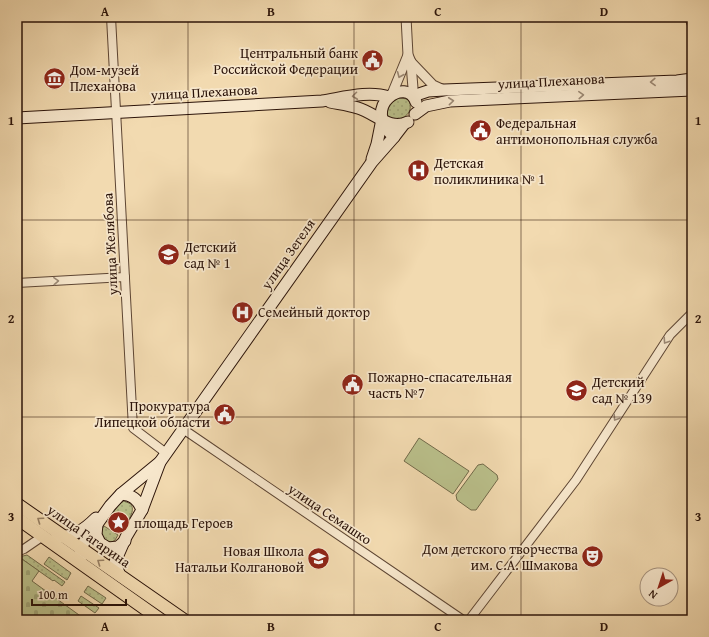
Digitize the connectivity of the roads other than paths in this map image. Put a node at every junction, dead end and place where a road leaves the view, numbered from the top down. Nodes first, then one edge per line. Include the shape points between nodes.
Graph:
1 (111, 17) edge
2 (406, 17) edge
3 (689, 17) edge
4 (692, 25) edge
5 (409, 58) junction
6 (692, 79) edge
7 (444, 90) junction
8 (692, 90) edge
9 (390, 95) junction
10 (412, 96) junction
11 (322, 101) junction
12 (116, 112) junction
13 (415, 114) junction
14 (17, 118) edge
15 (382, 119) junction
16 (404, 124) junction
17 (394, 137) junction
18 (372, 162) junction
19 (125, 277) junction
20 (17, 283) edge
21 (692, 313) edge
22 (183, 429) junction
23 (163, 457) junction
24 (120, 494) junction
25 (17, 504) edge
26 (110, 506) junction
27 (142, 510) junction
28 (17, 518) edge
29 (97, 524) junction
30 (43, 536) junction
31 (64, 536) junction
32 (125, 541) junction
33 (80, 548) junction
34 (17, 552) edge
35 (86, 568) junction
36 (120, 576) junction
37 (161, 620) edge
38 (184, 620) edge
39 (463, 620) edge
40 (469, 620) edge

1 - 12 street, улица Желябова
2 - 5 street
3 - 4 street
5 - 7 street via 433,85
5 -> 9 street
5 - 10 street
6 -> 7 main road, улица Плеханова
7 - 10 main road, улица Плеханова
13 -> 8 main road, улица Плеханова via 426,106 459,101
9 - 10 main road via 402,92
9 -> 11 main road, улица Плеханова via 370,94
9 - 15 main road via 382,107
10 - 13 main road via 416,102
11 - 12 main road, улица Плеханова
11 - 15 main road, улица Плеханова via 358,108
12 - 14 main road, улица Плеханова
12 - 19 street, улица Желябова
13 - 16 main road
15 - 16 main road via 394,125
15 - 17 main road
15 - 18 main road, улица Зегеля
16 - 17 main road, улица Зегеля
17 - 18 main road, улица Зегеля
18 - 22 main road, улица Зегеля
20 -> 19 street
19 - 23 street, улица Желябова via 133,428
21 -> 40 street via 670,335 576,480
22 - 23 main road, улица Зегеля
22 - 39 street, улица Семашко
23 - 24 main road
23 - 27 main road
24 - 26 main road
24 - 27 main road via 128,494 135,498
31 -> 25 main road, улица Гагарина
26 - 29 main road
26 - 31 main road via 86,528
27 - 32 main road
28 - 30 main road, улица Гагарина
29 - 32 main road via 96,534 100,543 108,548 118,547
29 - 33 main road
30 - 31 main road
30 - 34 street
30 - 35 main road, улица Гагарина
31 - 33 main road, улица Гагарина
32 - 36 main road via 115,562
33 - 35 main road
36 -> 33 main road, улица Гагарина
35 - 37 main road, улица Гагарина
36 - 38 main road, улица Гагарина

